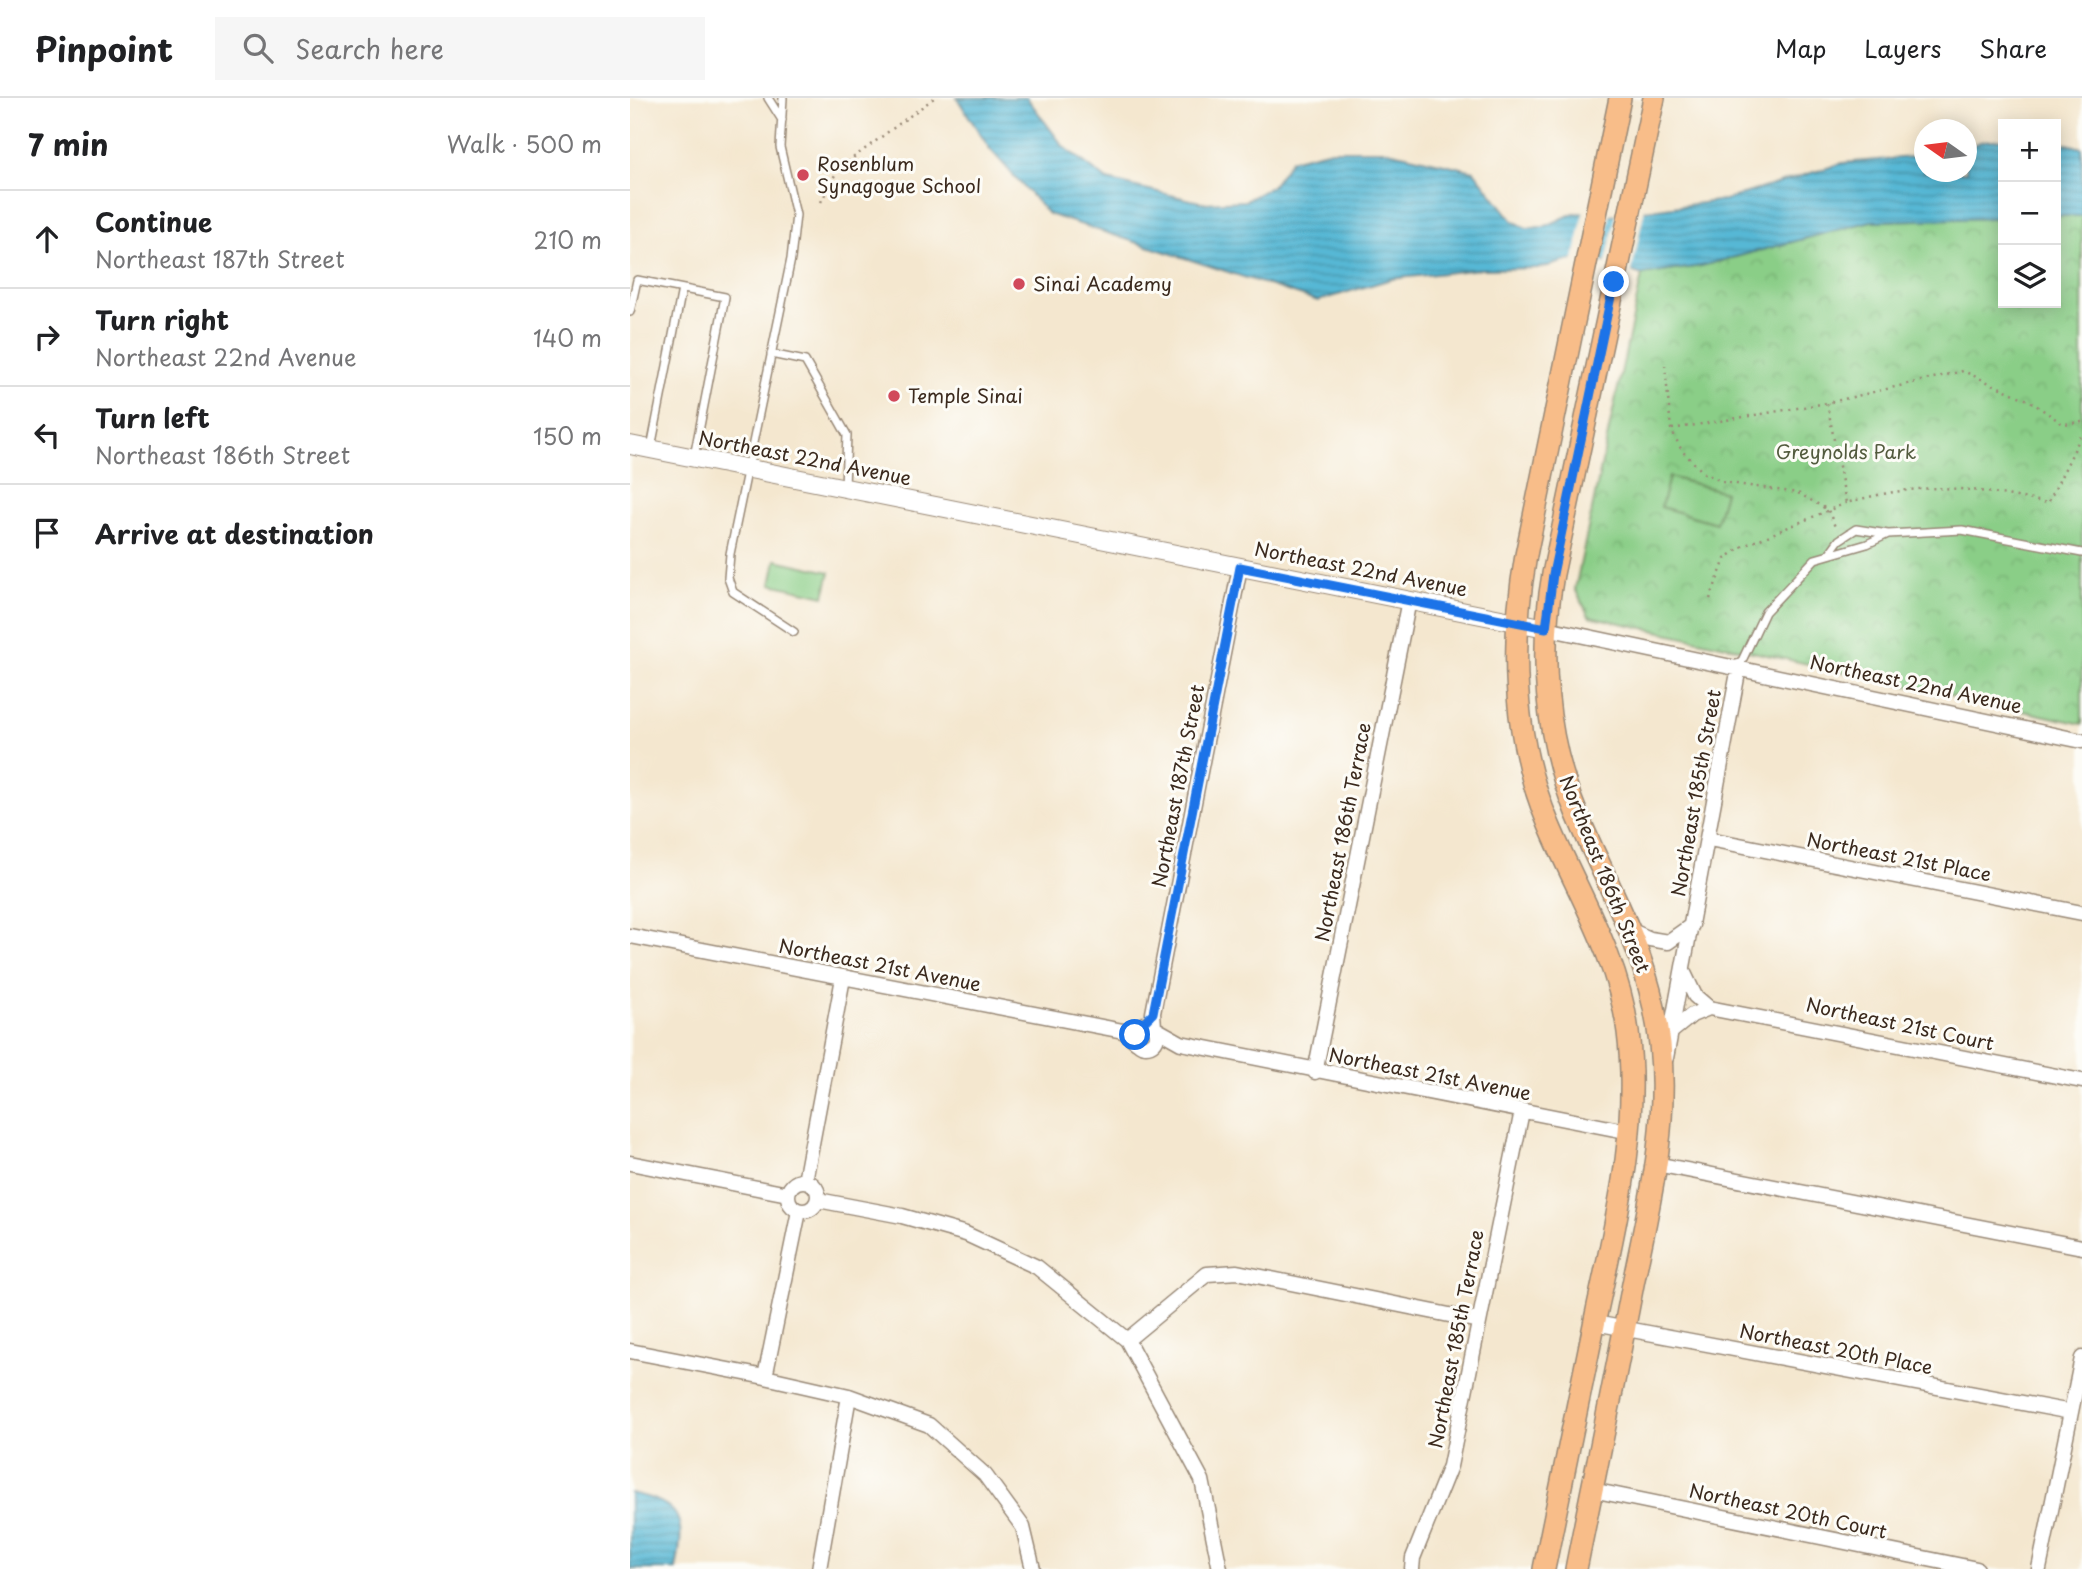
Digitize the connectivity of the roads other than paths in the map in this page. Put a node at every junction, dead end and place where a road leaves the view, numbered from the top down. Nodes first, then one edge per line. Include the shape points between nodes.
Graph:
1 (768, 98) edge
2 (783, 98) edge
3 (1620, 98) edge
4 (1654, 98) edge
5 (782, 120) junction
6 (682, 289) junction
7 (630, 312) edge
8 (1572, 332) junction
9 (1602, 338) junction
10 (771, 354) junction
11 (630, 445) edge
12 (651, 449) junction
13 (694, 457) junction
14 (747, 468) junction
15 (845, 487) junction
16 (1888, 534) junction
17 (2082, 553) edge
18 (1828, 555) junction
19 (1240, 567) junction
20 (1409, 600) junction
21 (1516, 622) junction
22 (1546, 628) junction
23 (794, 632) dead end
24 (1739, 667) junction
25 (2082, 741) edge
26 (1709, 839) junction
27 (2082, 913) edge
28 (1692, 925) junction
29 (1632, 931) junction
30 (630, 936) edge
31 (1683, 971) junction
32 (843, 978) junction
33 (1709, 1007) junction
34 (1149, 1024) junction
35 (1123, 1031) junction
36 (1671, 1032) junction
37 (1181, 1043) junction
38 (1144, 1044) junction
39 (1315, 1072) junction
40 (1662, 1077) junction
41 (2082, 1081) edge
42 (1522, 1111) junction
43 (1630, 1132) junction
44 (630, 1163) edge
45 (1656, 1164) junction
46 (805, 1181) junction
47 (788, 1194) junction
48 (818, 1200) junction
49 (1650, 1201) junction
50 (799, 1211) junction
51 (2082, 1247) edge
52 (1479, 1321) junction
53 (1595, 1323) junction
54 (1625, 1329) junction
55 (1127, 1340) junction
56 (630, 1351) edge
57 (2082, 1358) edge
58 (765, 1377) junction
59 (849, 1396) junction
60 (2071, 1412) junction
61 (1592, 1490) junction
62 (819, 1569) edge
63 (1033, 1569) edge
64 (1220, 1569) edge
65 (1412, 1569) edge
66 (1544, 1569) edge
67 (1576, 1569) edge
68 (1977, 1569) edge
69 (2039, 1569) edge

1 - 5 lane
2 - 5 lane
3 - 8 main road, Northeast 186th Street
4 - 9 main road, Northeast 186th Street
5 - 10 lane via 780,147 796,215
6 - 7 lane via 636,280
6 - 12 lane
6 - 13 lane via 725,297
8 - 9 main road
8 - 21 main road, Northeast 186th Street
9 - 22 main road, Northeast 186th Street
10 - 14 lane
10 - 15 lane via 805,361 821,388 847,435
11 - 12 street, Northeast 22nd Avenue
12 - 13 street, Northeast 22nd Avenue
13 - 14 street, Northeast 22nd Avenue
14 - 15 street, Northeast 22nd Avenue
14 - 23 lane via 728,578 733,592
15 - 19 street, Northeast 22nd Avenue
16 - 17 lane via 1962,530
16 - 18 lane
16 - 18 lane via 1856,528
18 - 24 lane via 1815,559 1765,612
19 - 20 street, Northeast 22nd Avenue
19 - 34 street, Northeast 187th Street
20 - 21 street, Northeast 22nd Avenue
20 - 39 street, Northeast 186th Terrace
21 - 22 street, Northeast 22nd Avenue
21 - 43 main road, Northeast 186th Street via 1518,702 1529,764 1548,822 1601,935 1620,994 1631,1071
22 - 24 street, Northeast 22nd Avenue
22 - 29 main road, Northeast 186th Street via 1548,702 1565,778 1576,812
24 - 25 street, Northeast 22nd Avenue
24 - 26 street, Northeast 185th Street
26 - 27 street, Northeast 21st Place
26 - 28 street, Northeast 185th Street
28 - 29 street, Northeast 185th Street via 1668,942
28 - 31 street, Northeast 185th Street
29 - 40 main road, Northeast 186th Street via 1657,1023
30 - 32 street, Northeast 21st Avenue
31 - 33 street via 1695,996
31 - 36 street, Northeast 185th Street
32 - 35 street, Northeast 21st Avenue
32 - 46 street
33 - 36 street
33 - 41 street, Northeast 21st Court
34 - 35 street, Northeast 21st Avenue
34 - 37 street, Northeast 21st Avenue
34 - 38 street via 1135,1032
34 - 38 street via 1157,1040
35 - 38 street, Northeast 21st Avenue
36 - 40 street, Northeast 185th Street
37 - 38 street, Northeast 21st Avenue
37 - 39 street, Northeast 21st Avenue
39 - 42 street, Northeast 21st Avenue
40 - 45 main road, Northeast 186th Street
42 - 43 street, Northeast 21st Avenue
42 - 52 street, Northeast 185th Terrace
43 - 49 main road via 1642,1158
43 - 53 main road, Northeast 186th Street
44 - 47 street
45 - 49 main road, Northeast 186th Street
45 - 51 street
46 - 47 street via 792,1185
46 - 48 street via 814,1186
47 - 50 street via 792,1207
48 - 50 street via 813,1208
48 - 55 street via 966,1234 1037,1267
49 - 54 main road, Northeast 186th Street
50 - 58 street
52 - 55 street via 1237,1272 1207,1274
52 - 65 street, Northeast 185th Terrace via 1450,1466
53 - 54 street, Northeast 20th Place
53 - 66 main road, Northeast 186th Street
54 - 60 street, Northeast 20th Place
54 - 61 main road, Northeast 186th Street
55 - 64 street via 1202,1479
56 - 58 street
57 - 60 street
58 - 59 street
59 - 62 street
59 - 63 street via 929,1425 985,1475 1023,1527
60 - 69 street
61 - 67 main road, Northeast 186th Street
61 - 68 street, Northeast 20th Court

